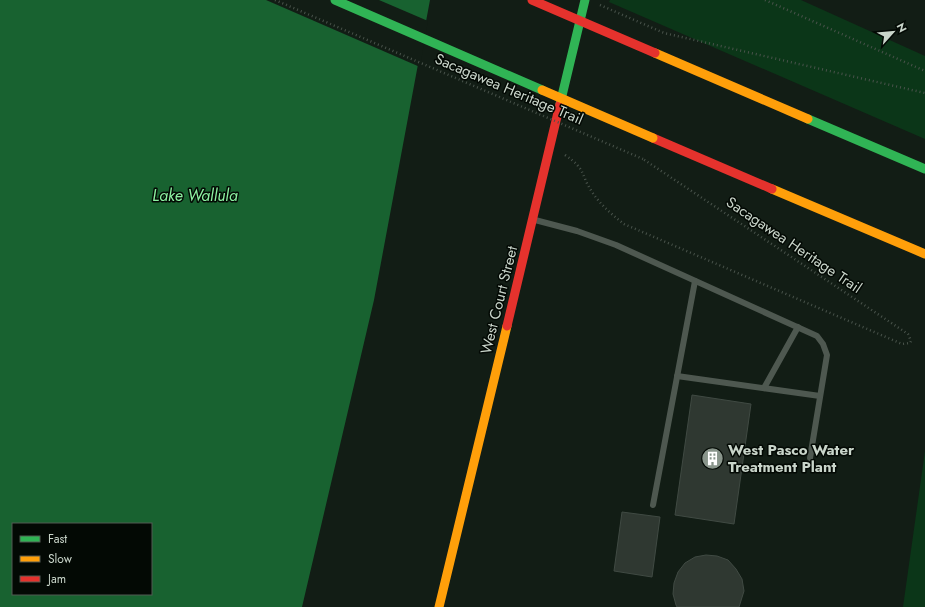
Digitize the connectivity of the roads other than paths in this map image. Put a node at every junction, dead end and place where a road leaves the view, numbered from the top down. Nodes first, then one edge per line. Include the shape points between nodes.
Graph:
1 (335, 0) edge
2 (532, 0) edge
3 (585, 0) edge
4 (925, 169) edge
5 (533, 220) junction
6 (925, 254) edge
7 (695, 281) junction
8 (798, 327) junction
9 (677, 376) junction
10 (764, 388) junction
11 (820, 396) junction
12 (810, 458) dead end
13 (653, 505) dead end
14 (439, 607) edge

1 - 6 main road, bridge
2 - 4 main road, bridge
3 - 5 main road, West Court Street
5 - 7 lane via 584,233
5 - 14 main road, West Court Street
7 - 8 lane
7 - 9 lane
8 - 10 lane
8 - 11 lane via 817,336 827,354
9 - 10 lane
9 - 13 lane
10 - 11 lane
11 - 12 lane

